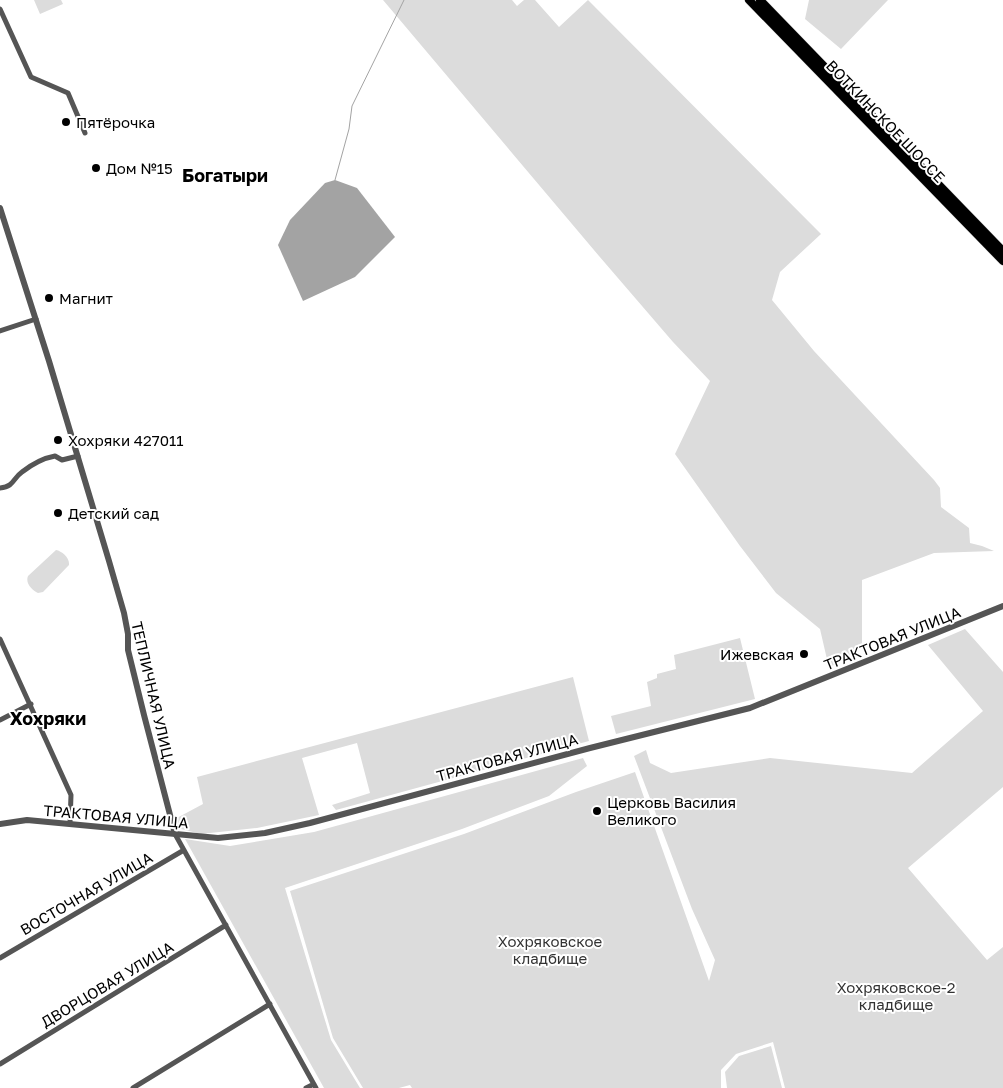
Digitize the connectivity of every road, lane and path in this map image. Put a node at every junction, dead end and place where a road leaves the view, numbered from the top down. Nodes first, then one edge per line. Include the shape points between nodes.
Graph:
1 (749, 0) edge
2 (760, 0) edge
3 (0, 8) edge
4 (85, 133) dead end
5 (0, 208) edge
6 (1003, 251) edge
7 (1003, 261) edge
8 (36, 319) junction
9 (0, 331) edge
10 (78, 456) junction
11 (0, 488) edge
12 (1003, 606) edge
13 (0, 639) edge
14 (31, 704) junction
15 (0, 720) edge
16 (0, 824) edge
17 (70, 824) junction
18 (175, 834) junction
19 (184, 850) junction
20 (226, 925) junction
21 (0, 958) edge
22 (270, 1004) junction
23 (0, 1064) edge
24 (315, 1086) edge
25 (133, 1088) edge
26 (306, 1088) edge

1 - 7 main road, ВОТКИНСКОЕ ШОССЕ
2 - 6 main road, ВОТКИНСКОЕ ШОССЕ
3 - 4 street via 31,77 68,93
5 - 8 street, ТЕПЛИЧНАЯ УЛИЦА
8 - 9 street
8 - 10 street, ТЕПЛИЧНАЯ УЛИЦА
10 - 11 street via 62,460 55,456 47,457 20,472 11,485
10 - 18 street, ТЕПЛИЧНАЯ УЛИЦА via 124,613 130,659
12 - 18 street, ТРАКТОВАЯ УЛИЦА via 750,708 265,833 218,838
13 - 14 street
14 - 15 street
14 - 17 street via 71,794
16 - 17 street, ТРАКТОВАЯ УЛИЦА via 26,820
17 - 18 street, ТРАКТОВАЯ УЛИЦА
18 - 19 street, ТЕПЛИЧНАЯ УЛИЦА
19 - 20 street, ТЕПЛИЧНАЯ УЛИЦА
19 - 21 street, ВОСТОЧНАЯ УЛИЦА
20 - 22 street, ТЕПЛИЧНАЯ УЛИЦА
20 - 23 street, ДВОРЦОВАЯ УЛИЦА
22 - 24 street, ТЕПЛИЧНАЯ УЛИЦА
22 - 25 street
24 - 26 street

